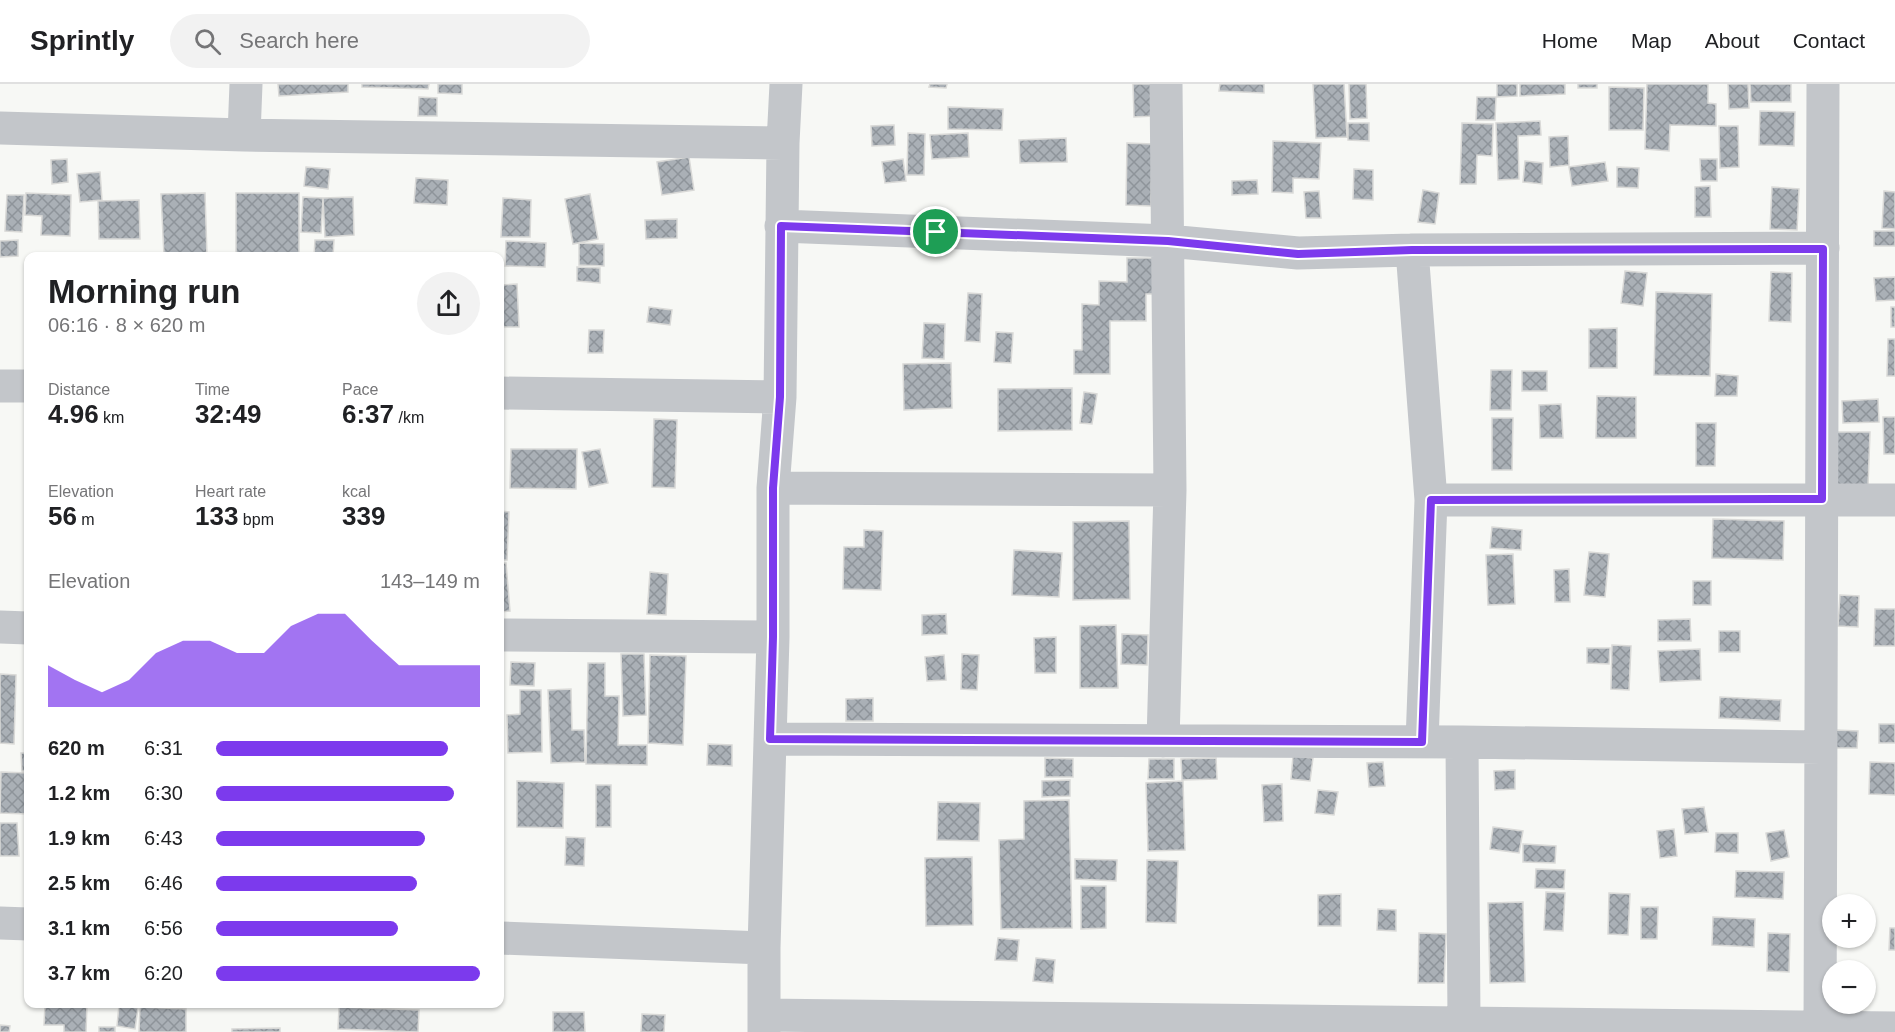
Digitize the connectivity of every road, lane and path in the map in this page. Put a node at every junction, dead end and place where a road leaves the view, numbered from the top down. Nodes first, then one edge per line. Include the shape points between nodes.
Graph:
1 (246, 84) edge
2 (786, 84) edge
3 (1166, 84) edge
4 (1823, 84) edge
5 (0, 128) edge
6 (244, 135) junction
7 (783, 143) junction
8 (781, 226) junction
9 (1168, 241) junction
10 (1823, 249) junction
11 (1412, 250) junction
12 (0, 386) edge
13 (24, 386) edge
14 (504, 393) edge
15 (780, 397) junction
16 (773, 488) junction
17 (1170, 490) junction
18 (1822, 499) junction
19 (1431, 500) junction
20 (1895, 500) edge
21 (0, 627) edge
22 (24, 628) edge
23 (504, 635) edge
24 (773, 637) junction
25 (770, 739) junction
26 (1163, 741) junction
27 (1422, 742) junction
28 (1462, 742) junction
29 (1821, 747) junction
30 (0, 923) edge
31 (24, 924) edge
32 (504, 938) edge
33 (764, 948) junction
34 (1464, 1022) junction
35 (764, 1024) edge
36 (1895, 1028) edge
37 (1820, 1029) edge

1 - 6 street
2 - 7 street
3 - 9 street
4 - 10 street
5 - 6 street
6 - 7 street
7 - 8 street
8 - 9 street
8 - 15 street
9 - 11 street via 1298,254
9 - 17 street
10 - 11 street
10 - 18 street
11 - 19 street
12 - 13 street
14 - 15 street
15 - 16 street
16 - 17 street
16 - 24 street
17 - 26 street
18 - 19 street
18 - 20 street
18 - 29 street
19 - 27 street
21 - 22 street
23 - 24 street
24 - 25 street
25 - 26 street
25 - 33 street
26 - 27 street
27 - 28 street
28 - 29 street
28 - 34 street
29 - 37 street
30 - 31 street
32 - 33 street
33 - 35 street
34 - 35 street
34 - 37 street
36 - 37 street

